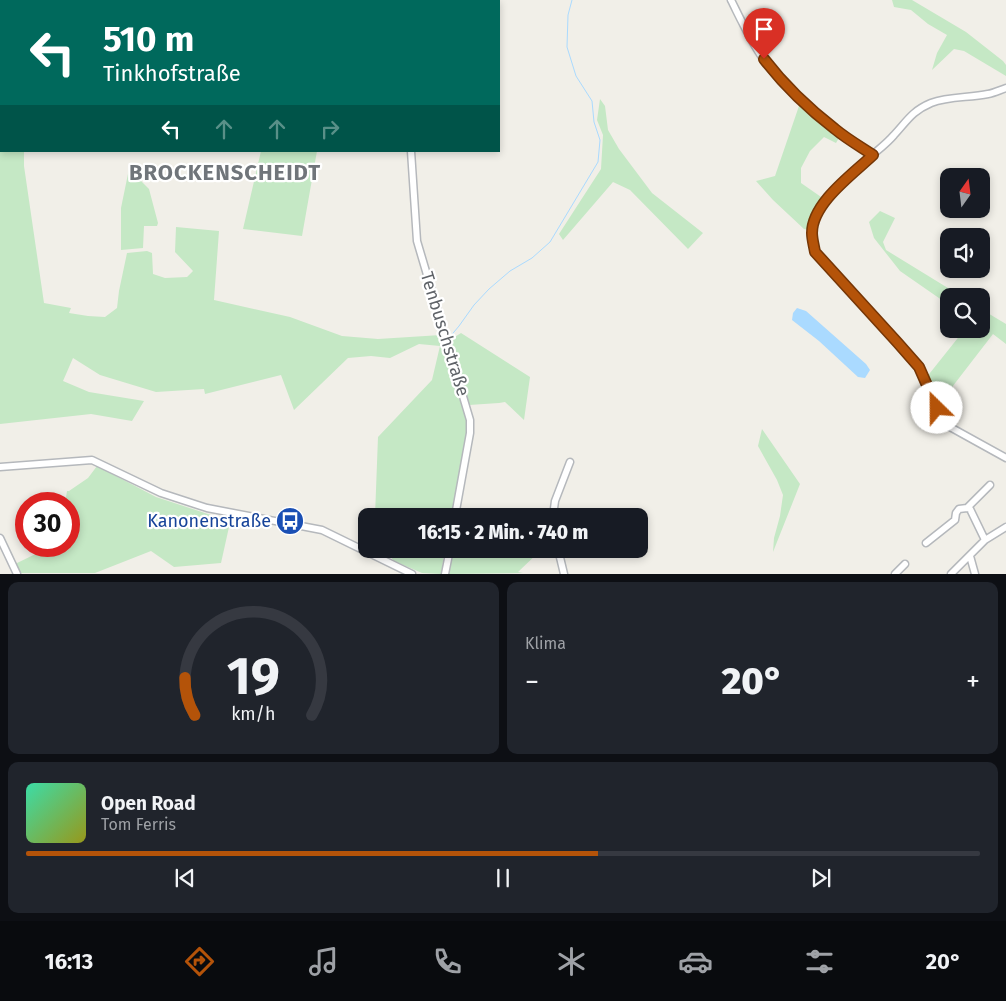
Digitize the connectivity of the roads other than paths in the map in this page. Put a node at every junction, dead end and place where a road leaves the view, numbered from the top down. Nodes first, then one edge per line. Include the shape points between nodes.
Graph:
1 (731, 0) edge
2 (1006, 88) edge
3 (411, 152) edge
4 (873, 155) junction
5 (1006, 458) edge
6 (570, 462) dead end
7 (0, 467) edge
8 (990, 485) dead end
9 (456, 508) edge
10 (555, 508) edge
11 (967, 508) junction
12 (1006, 527) edge
13 (0, 538) edge
14 (985, 540) junction
15 (926, 543) dead end
16 (970, 556) junction
17 (448, 558) edge
18 (560, 558) edge
19 (905, 564) dead end
20 (17, 574) edge
21 (412, 574) edge
22 (445, 574) edge
23 (564, 574) edge
24 (894, 574) edge
25 (951, 574) edge
26 (975, 574) edge

1 - 4 street via 749,35 778,77 836,130
2 - 4 street via 933,102 917,109
3 - 9 street, Tenbuschstraße via 417,241 470,420
4 - 5 street via 832,192 817,216 812,234 815,252 919,367 946,424
6 - 10 street
7 - 21 street via 92,460 161,493 207,508 322,530
8 - 11 street
11 - 14 street
11 - 15 street via 959,509 954,520
12 - 14 street
13 - 20 street
14 - 16 street
16 - 25 street
16 - 26 street
17 - 22 street
18 - 23 street
19 - 24 street

